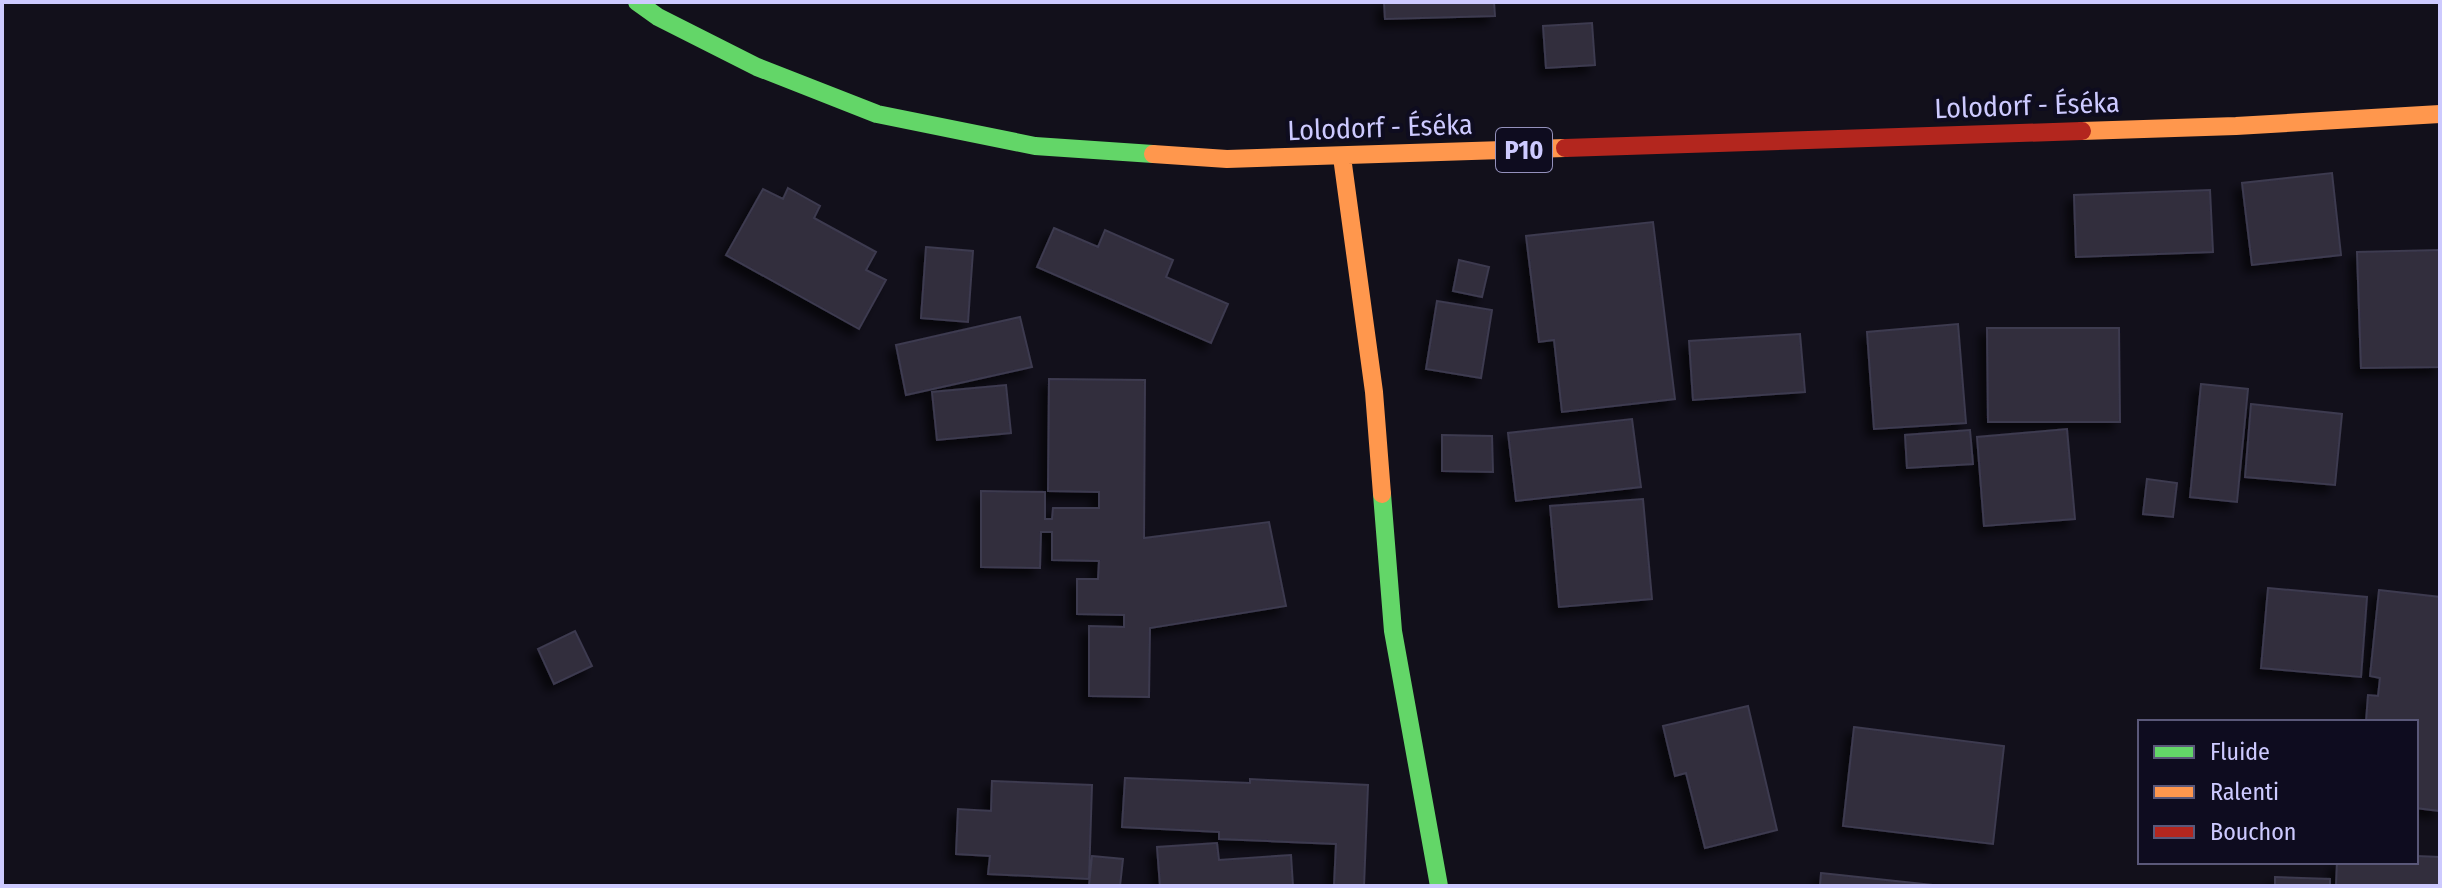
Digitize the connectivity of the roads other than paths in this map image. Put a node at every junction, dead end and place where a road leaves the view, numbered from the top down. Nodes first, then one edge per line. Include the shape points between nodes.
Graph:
1 (637, 2) edge
2 (2440, 114) edge
3 (1342, 157) junction
4 (1439, 886) edge

1 - 3 main road, Lolodorf - Éséka / P10 via 757,67 877,114 1035,146 1227,159
2 - 3 main road, Lolodorf - Éséka / P10 via 2236,126
3 - 4 main road via 1374,392 1393,631

